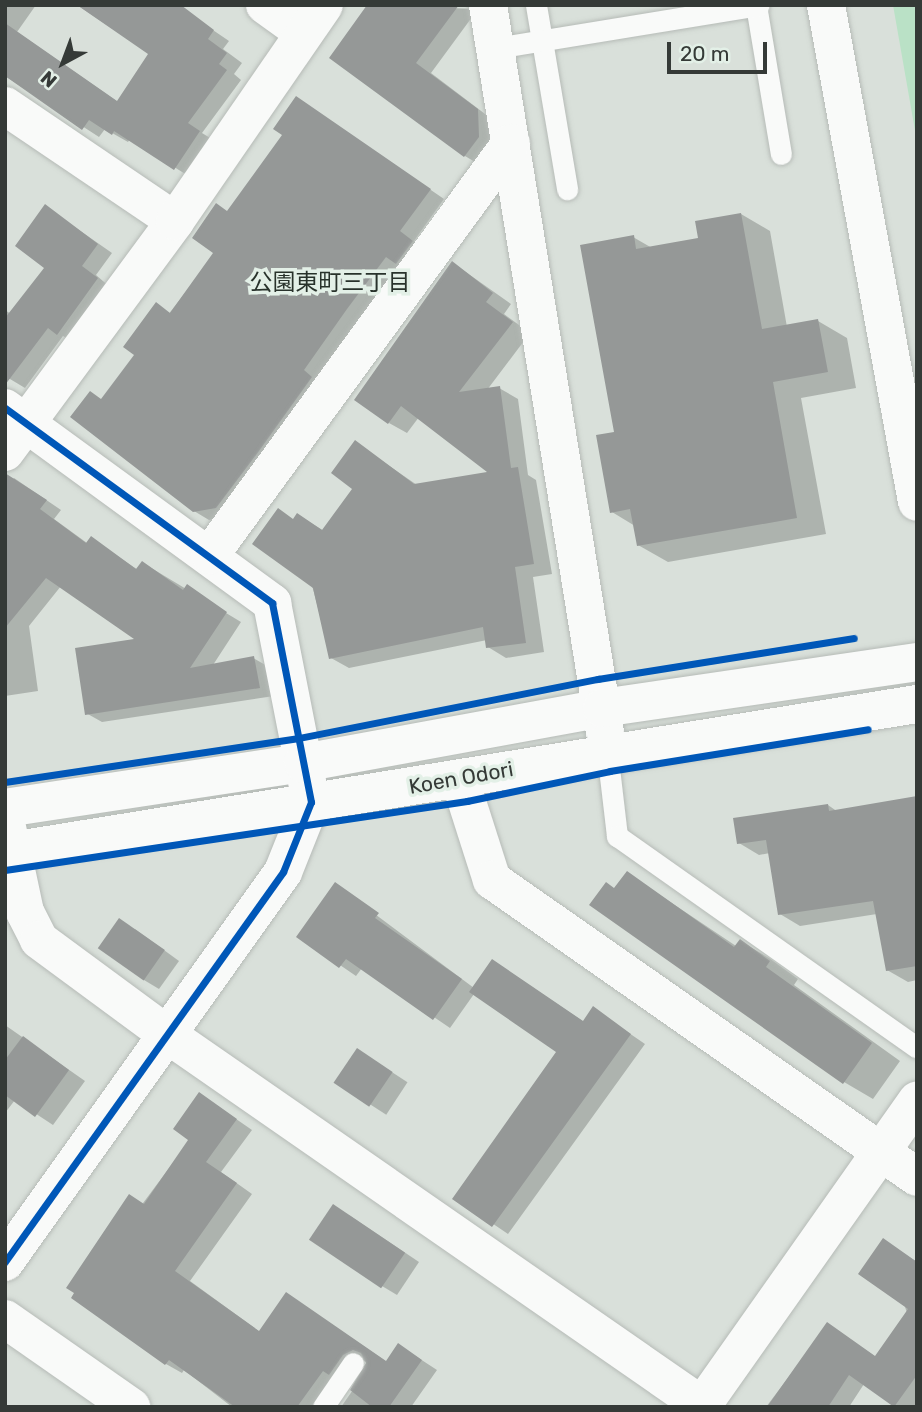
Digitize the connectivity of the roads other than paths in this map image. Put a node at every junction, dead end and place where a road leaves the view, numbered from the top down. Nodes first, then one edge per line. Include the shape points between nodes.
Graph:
1 (265, 5) edge
2 (488, 5) edge
3 (536, 5) edge
4 (757, 5) edge
5 (826, 5) edge
6 (314, 19) edge
7 (542, 41) junction
8 (496, 48) junction
9 (5, 106) edge
10 (511, 143) junction
11 (781, 153) dead end
12 (567, 189) dead end
13 (176, 221) junction
14 (12, 428) edge
15 (917, 502) edge
16 (210, 555) junction
17 (917, 662) edge
18 (917, 704) edge
19 (602, 708) junction
20 (607, 751) junction
21 (303, 762) junction
22 (460, 780) junction
23 (311, 802) junction
24 (5, 808) edge
25 (7, 840) edge
26 (168, 1035) junction
27 (917, 1048) edge
28 (917, 1101) edge
29 (881, 1151) junction
30 (917, 1177) edge
31 (5, 1262) edge
32 (5, 1319) edge
33 (354, 1363) dead end
34 (702, 1406) edge
35 (131, 1407) edge
36 (323, 1407) edge

1 - 6 street
2 - 8 street
3 - 7 lane
4 - 7 lane
4 - 11 lane
5 - 15 street
6 - 13 street
7 - 8 lane
7 - 12 lane
8 - 10 street
9 - 13 street
10 - 16 street
10 - 19 street
13 - 14 street
14 - 16 street
16 - 21 street via 272,603
17 - 19 street, Koen Odori
18 - 20 street, Koen Odori
19 - 20 street
19 - 21 street, Koen Odori
20 - 22 street, Koen Odori
20 - 27 lane via 617,836
21 - 23 street
21 - 24 street, Koen Odori
22 - 23 street, Koen Odori
22 - 29 street via 492,880
23 - 25 street, Koen Odori
23 - 26 street via 283,872
25 - 26 street via 25,912 39,940
26 - 31 street
26 - 34 street
28 - 29 street
29 - 30 street
29 - 34 street
32 - 35 street
33 - 36 lane

